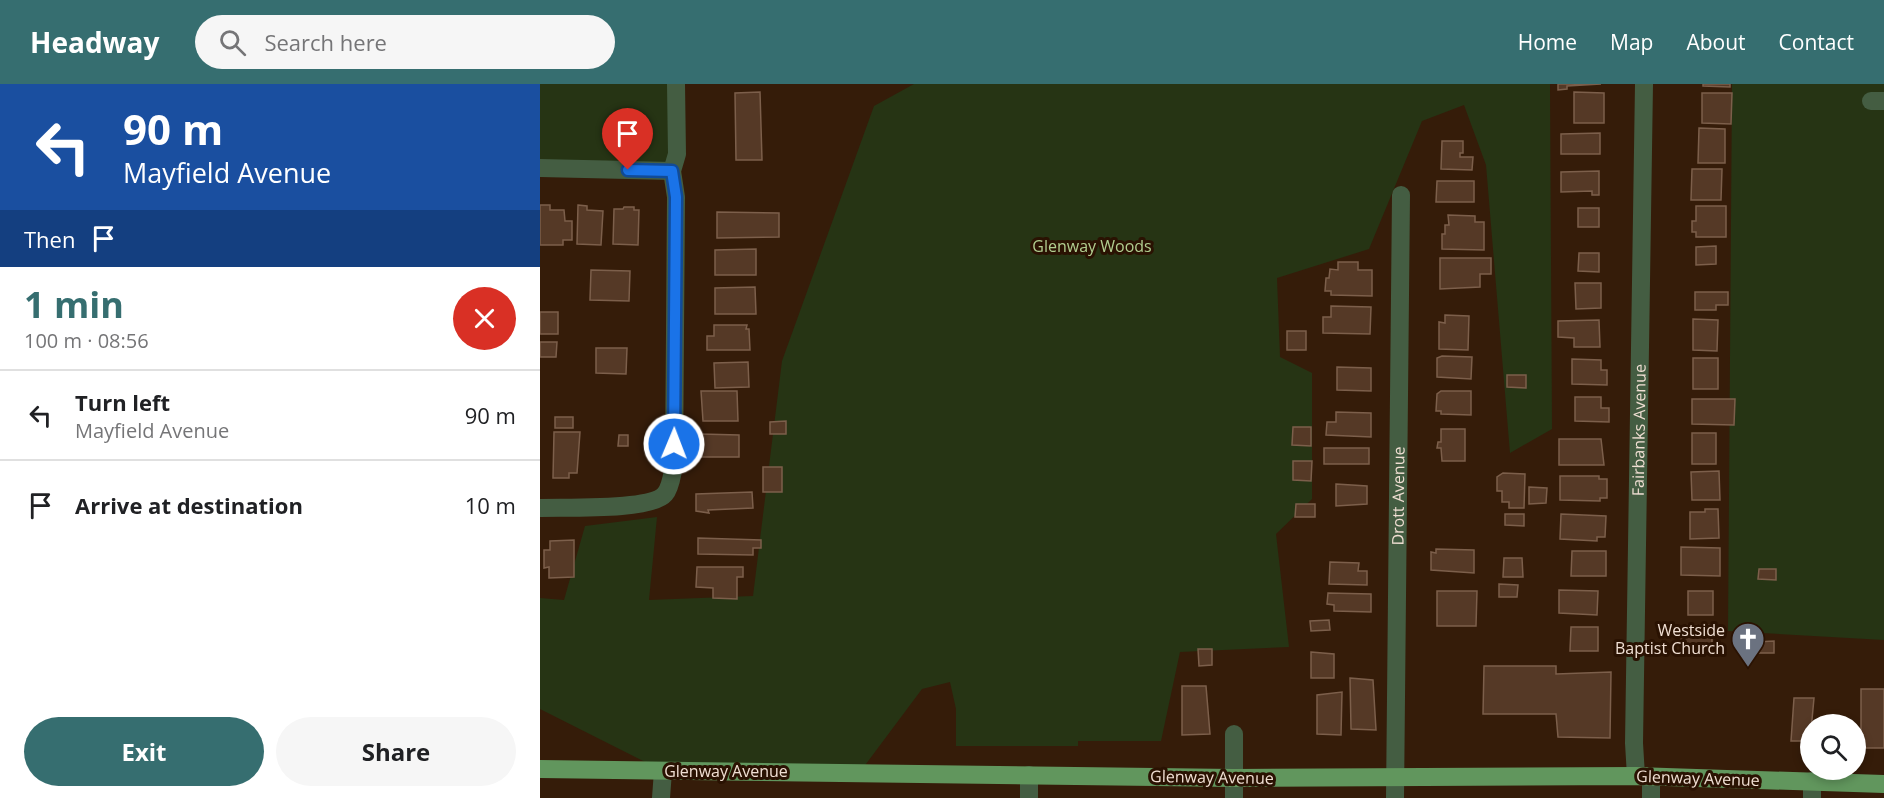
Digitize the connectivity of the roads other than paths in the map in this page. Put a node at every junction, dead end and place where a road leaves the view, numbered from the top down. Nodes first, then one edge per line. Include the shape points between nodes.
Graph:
1 (676, 84) edge
2 (1644, 84) edge
3 (540, 168) edge
4 (672, 171) junction
5 (1401, 195) dead end
6 (540, 508) edge
7 (1234, 734) dead end
8 (540, 769) edge
9 (663, 771) junction
10 (1029, 775) junction
11 (1644, 776) junction
12 (1234, 778) junction
13 (1396, 778) junction
14 (1884, 784) edge
15 (1812, 790) edge
16 (661, 798) edge
17 (1029, 798) edge
18 (1234, 798) edge
19 (1395, 798) edge
20 (1651, 798) edge

1 - 4 street via 677,154
2 - 11 street, Fairbanks Avenue via 1634,743
3 - 4 street
4 - 6 street via 676,197 674,466 665,494 646,504
5 - 13 street, Drott Avenue
7 - 12 street
8 - 9 main road, Glenway Avenue
9 - 10 main road, Glenway Avenue
9 - 16 street
10 - 12 main road, Glenway Avenue
10 - 17 street
11 - 13 main road, Glenway Avenue
11 - 15 main road, Glenway Avenue
11 - 20 street, Fairbanks Avenue
12 - 13 main road, Glenway Avenue
12 - 18 street
13 - 19 street, Drott Avenue
14 - 15 main road, Glenway Avenue

